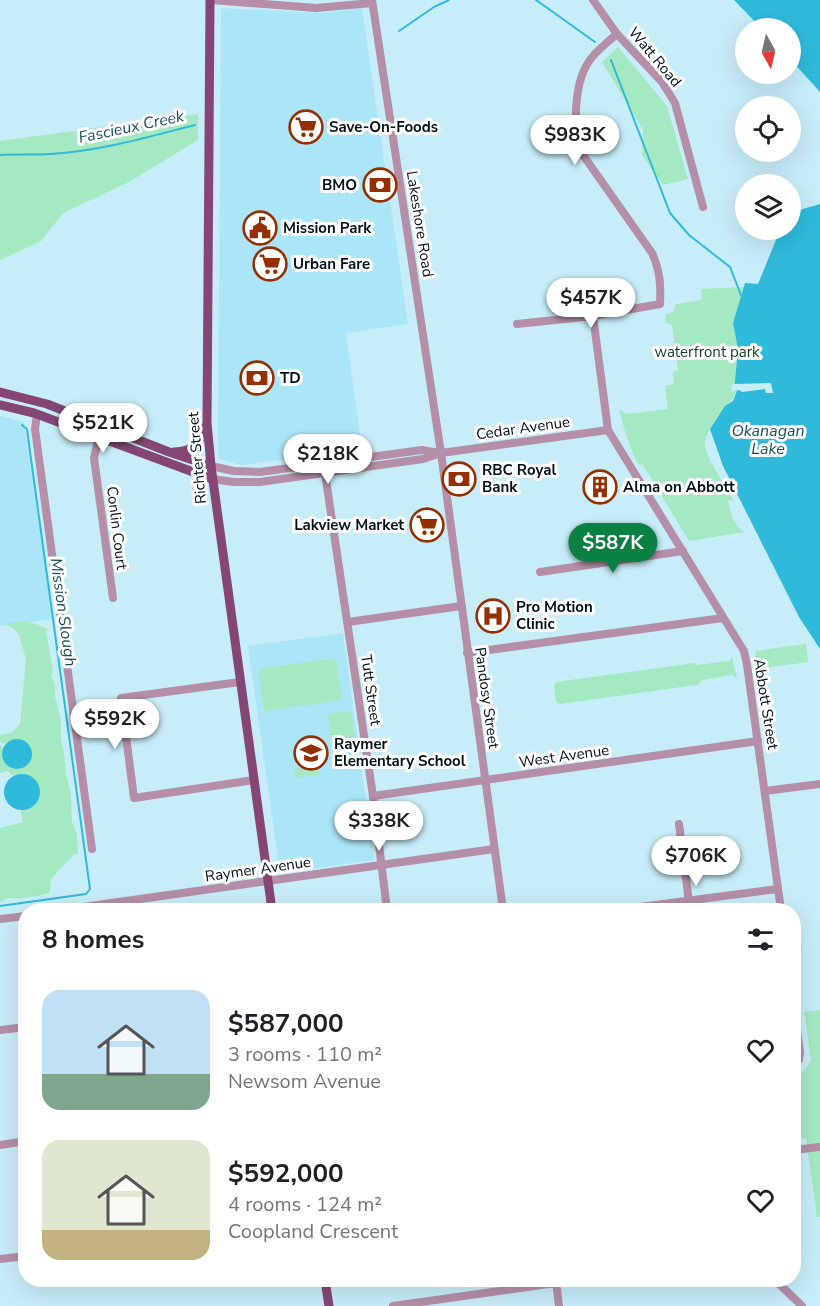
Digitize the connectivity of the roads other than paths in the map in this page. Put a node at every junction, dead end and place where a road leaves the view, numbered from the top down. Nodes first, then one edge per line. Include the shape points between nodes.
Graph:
1 (211, 0) edge
2 (593, 0) edge
3 (372, 2) edge
4 (617, 33) junction
5 (703, 207) dead end
6 (593, 316) junction
7 (518, 324) dead end
8 (0, 392) edge
9 (0, 405) edge
10 (38, 414) junction
11 (207, 423) junction
12 (101, 426) junction
13 (608, 430) junction
14 (97, 438) junction
15 (169, 452) junction
16 (441, 453) junction
17 (211, 466) junction
18 (325, 473) junction
19 (212, 478) junction
20 (683, 551) junction
21 (540, 572) dead end
22 (113, 598) dead end
23 (460, 606) junction
24 (723, 618) junction
25 (348, 622) junction
26 (467, 653) junction
27 (240, 682) junction
28 (758, 741) junction
29 (254, 780) junction
30 (484, 780) junction
31 (820, 784) edge
32 (765, 791) junction
33 (373, 796) junction
34 (679, 824) dead end
35 (92, 849) dead end
36 (494, 849) junction
37 (382, 865) junction
38 (268, 882) junction
39 (778, 889) junction
40 (688, 901) junction
41 (114, 903) edge
42 (272, 903) edge
43 (386, 903) edge
44 (502, 903) edge
45 (672, 903) edge
46 (780, 903) edge
47 (18, 917) edge
48 (0, 919) edge
49 (18, 1027) edge
50 (0, 1030) edge
51 (18, 1142) edge
52 (0, 1145) edge
53 (819, 1147) edge
54 (801, 1149) edge
55 (18, 1257) edge
56 (0, 1259) edge
57 (326, 1287) edge
58 (517, 1287) edge
59 (557, 1287) edge
60 (782, 1287) edge
61 (329, 1306) edge
62 (393, 1306) edge
63 (559, 1306) edge
64 (802, 1306) edge

1 - 3 street via 316,8
1 - 11 main road, Richter Street
2 - 4 street, Watt Road
3 - 16 street, Lakeshore Road
4 - 5 street, Watt Road via 662,82 675,103
4 - 6 street via 592,57 582,74 576,106 578,144 652,253 661,280 660,304
6 - 7 street
6 - 13 street
8 - 12 main road via 47,404
9 - 10 main road
10 - 14 main road
10 - 35 street via 35,429
11 - 15 main road via 195,446 184,452
11 - 17 main road, Richter Street
12 - 14 street, Conlin Court
12 - 15 main road
13 - 16 street, Cedar Avenue
13 - 20 street, Abbott Street
14 - 19 main road
14 - 22 street, Conlin Court via 94,458
15 - 17 main road
16 - 17 street via 423,450 260,472
16 - 18 street
16 - 23 street, Pandosy Street
17 - 19 main road, Richter Street
18 - 19 street via 260,482
18 - 25 street, Tutt Street
19 - 27 main road, Richter Street
20 - 21 street
20 - 24 street, Abbott Street
23 - 25 street
23 - 26 street, Pandosy Street
24 - 26 street
24 - 28 street, Abbott Street via 744,651
25 - 33 street, Tutt Street
26 - 30 street, Pandosy Street
27 - 29 main road, Richter Street
27 - 29 street via 121,698 134,798
28 - 30 street, West Avenue
28 - 32 street, Abbott Street
29 - 38 main road, Richter Street
30 - 33 street, West Avenue
30 - 36 street, Pandosy Street
31 - 32 street
32 - 39 street, Abbott Street
33 - 37 street, Tutt Street
34 - 40 street
36 - 37 street, Raymer Avenue
36 - 44 street, Pandosy Street
37 - 38 street, Raymer Avenue
37 - 43 street, Tutt Street
38 - 41 street, Raymer Avenue
38 - 42 main road, Richter Street
39 - 40 street
39 - 46 street, Abbott Street
40 - 45 street
47 - 48 street
49 - 50 street
51 - 52 street
53 - 54 street
55 - 56 street
57 - 61 main road
58 - 62 street
59 - 63 street
60 - 64 street

